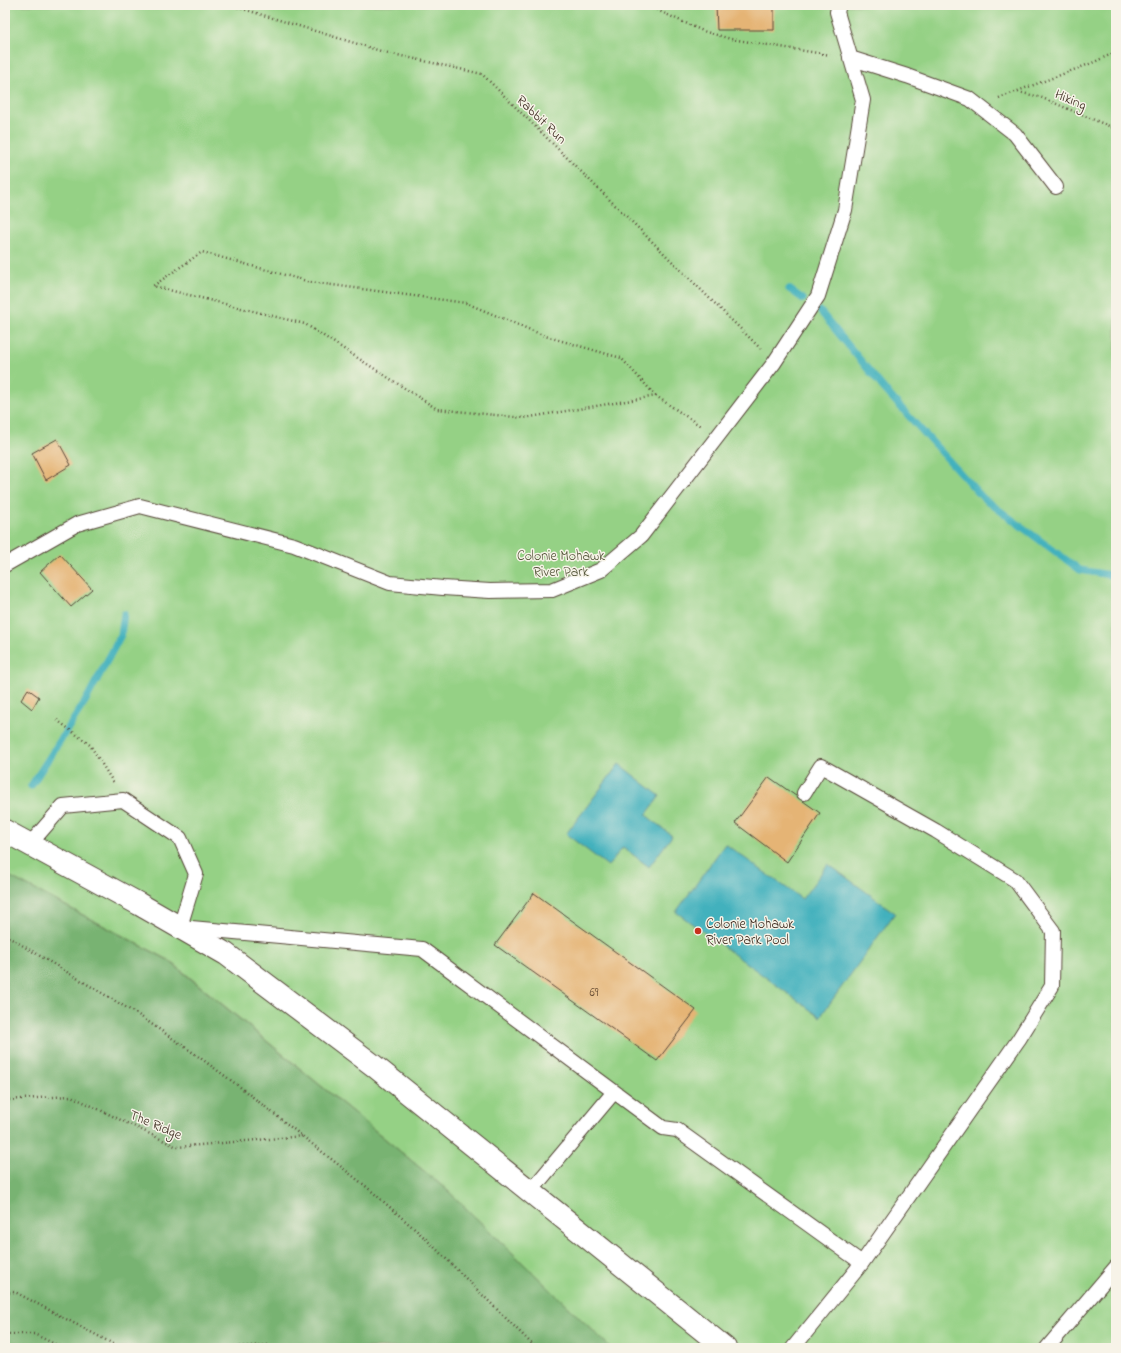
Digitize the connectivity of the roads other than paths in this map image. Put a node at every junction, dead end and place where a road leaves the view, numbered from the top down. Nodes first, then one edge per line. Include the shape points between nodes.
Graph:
1 (839, 5) edge
2 (850, 58) junction
3 (1056, 187) dead end
4 (5, 565) edge
5 (804, 793) dead end
6 (5, 831) edge
7 (30, 844) junction
8 (180, 927) junction
9 (614, 1092) junction
10 (530, 1192) junction
11 (862, 1263) junction
12 (1116, 1267) edge
13 (725, 1348) edge
14 (793, 1348) edge
15 (1047, 1348) edge

1 - 2 lane via 837,12
2 - 3 lane via 970,99 1015,134
2 - 4 lane via 863,100 845,210 818,296 774,363 641,536 600,570 552,590 490,591 390,583 294,545 140,506 77,524
5 - 11 lane via 821,766 936,831 1015,880 1053,931 1052,986 1019,1039
6 - 7 street
7 - 8 street
7 - 8 lane via 63,806 124,800 180,838 196,874
8 - 9 lane via 422,950
8 - 10 street via 246,968 373,1065
9 - 10 lane
9 - 11 lane via 663,1128 677,1130
10 - 13 street
11 - 14 lane
12 - 15 lane

